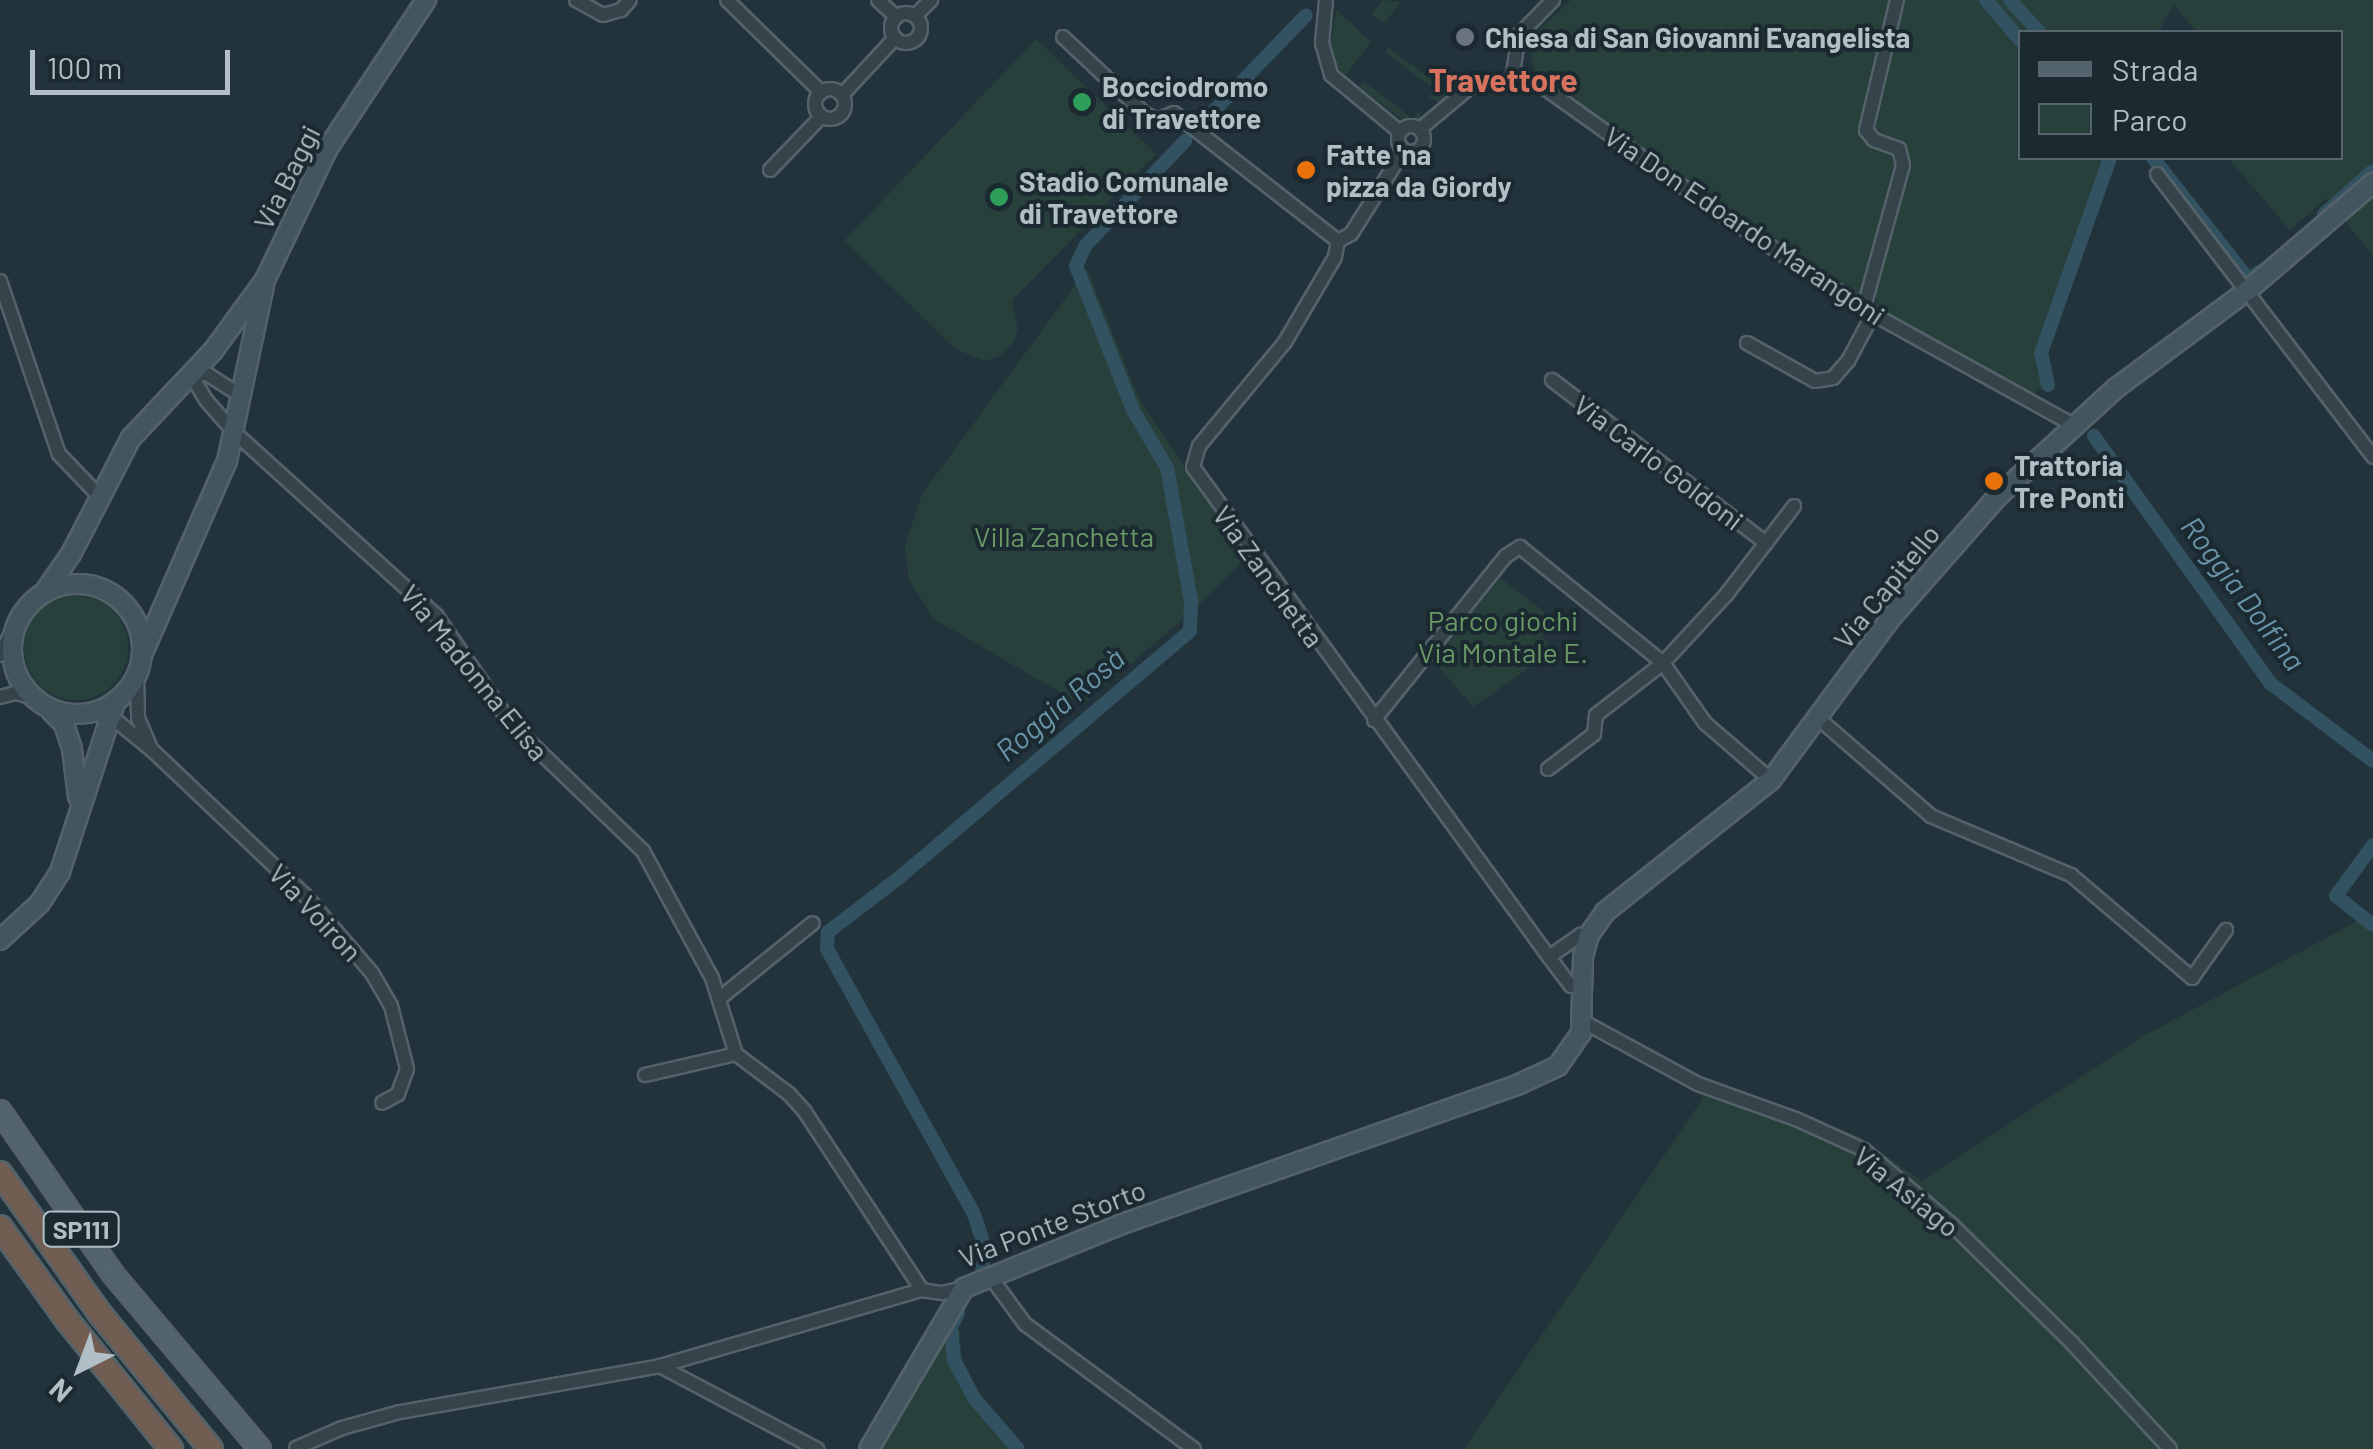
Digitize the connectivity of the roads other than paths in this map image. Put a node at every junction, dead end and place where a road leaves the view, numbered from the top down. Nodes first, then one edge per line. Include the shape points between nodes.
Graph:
1 (426, 0) edge
2 (576, 0) edge
3 (630, 0) edge
4 (727, 0) edge
5 (878, 0) edge
6 (931, 0) edge
7 (1326, 0) edge
8 (1553, 0) edge
9 (1897, 0) edge
10 (916, 16) junction
11 (896, 17) junction
12 (1063, 37) dead end
13 (895, 38) junction
14 (1512, 79) junction
15 (821, 92) junction
16 (842, 94) junction
17 (821, 117) junction
18 (1420, 129) junction
19 (1400, 132) junction
20 (1404, 150) junction
21 (770, 170) dead end
22 (2158, 174) dead end
23 (2373, 183) edge
24 (1338, 242) junction
25 (265, 280) junction
26 (0, 281) edge
27 (2248, 290) junction
28 (1869, 311) junction
29 (1747, 343) dead end
30 (191, 375) junction
31 (1552, 380) dead end
32 (243, 397) junction
33 (2074, 425) junction
34 (234, 432) junction
35 (2373, 456) edge
36 (98, 496) junction
37 (1794, 506) dead end
38 (1766, 544) junction
39 (46, 590) junction
40 (15, 626) junction
41 (0, 655) edge
42 (1662, 664) junction
43 (140, 665) junction
44 (0, 697) edge
45 (40, 702) junction
46 (106, 710) junction
47 (1819, 719) junction
48 (1374, 720) junction
49 (132, 733) junction
50 (98, 748) junction
51 (152, 750) junction
52 (1548, 769) dead end
53 (1771, 780) junction
54 (78, 828) junction
55 (814, 923) dead end
56 (8, 926) edge
57 (2226, 930) dead end
58 (1589, 935) junction
59 (0, 940) edge
60 (1549, 957) junction
61 (1580, 987) junction
62 (720, 998) junction
63 (1582, 1021) junction
64 (736, 1054) junction
65 (644, 1075) dead end
66 (382, 1103) dead end
67 (0, 1111) edge
68 (0, 1174) edge
69 (0, 1227) edge
70 (989, 1275) junction
71 (964, 1288) junction
72 (922, 1290) junction
73 (660, 1366) junction
74 (296, 1448) edge
75 (172, 1449) edge
76 (211, 1449) edge
77 (260, 1449) edge
78 (817, 1449) edge
79 (869, 1449) edge
80 (1194, 1449) edge
81 (2170, 1449) edge

1 - 25 street, Via Baggi via 328,148
2 - 3 street via 603,15
4 - 15 street
5 - 11 street
6 - 10 street
7 - 19 street via 1322,43 1331,75
8 - 14 street via 1519,36
9 - 28 street via 1866,130 1904,157
10 - 11 street
10 - 13 street via 918,38 904,44
11 - 13 street
12 - 24 street via 1145,114 1158,120 1174,113
13 - 16 street
14 - 18 street via 1469,88
14 - 28 street, Via Don Edoardo Marangoni via 1546,89
15 - 16 street
15 - 17 street via 814,102
16 - 17 street via 842,114
17 - 21 street
18 - 19 street
18 - 20 street via 1422,146
19 - 20 street
20 - 24 street, Via Zanchetta via 1350,234
22 - 27 street
23 - 27 street, Via Capitello
24 - 48 street, Via Zanchetta via 1285,342 1199,446 1193,467
25 - 30 street, Via Baggi
25 - 32 street, Via Baggi
26 - 36 street via 59,454
27 - 33 street, Via Capitello
27 - 35 street
28 - 29 street via 1848,361 1833,378 1815,381
28 - 33 street, Via Don Edoardo Marangoni
30 - 32 street via 207,374
30 - 34 street, Via Madonna Elisa
30 - 36 street, Via Baggi via 131,438
31 - 38 street, Via Carlo Goldoni
32 - 34 street, Via Baggi
33 - 47 street, Via Capitello via 1942,557
34 - 43 street, Via Baggi
34 - 62 street, Via Madonna Elisa via 436,616 511,724 643,851
36 - 39 street, Via Baggi
37 - 38 street, Via Carlo Goldoni
38 - 42 street, Via Carlo Goldoni
39 - 40 street, Via Baggi
39 - 43 street via 80,584 114,595 136,622
40 - 41 street, Via Baggi
40 - 45 street, Via Baggi via 13,664
42 - 48 street via 1520,547
42 - 52 street, Via Carlo Goldoni via 1596,716 1594,734
42 - 53 street via 1705,724
43 - 46 street, Via Baggi
43 - 51 street, Via Voiron via 138,718
44 - 45 street
45 - 46 street via 63,713
45 - 54 street, Via Baggi via 64,724 72,749
46 - 49 street, Via Voiron
46 - 50 street, Via Baggi
47 - 53 street, Via Capitello
47 - 57 street via 1931,816 2071,875 2192,978
48 - 60 street, Via Zanchetta
49 - 50 street via 108,738
49 - 51 street, Via Voiron
50 - 54 street, Via Baggi
51 - 66 street, Via Voiron via 304,894 372,973 391,1006 407,1069 398,1094
53 - 58 street, Via Capitello via 1619,900
54 - 56 street, Via Baggi via 40,902
55 - 62 street
56 - 59 street, Via Baggi
58 - 60 street, Via Capitello
58 - 61 street
60 - 61 street, Via Zanchetta via 1571,986
61 - 63 street
62 - 64 street, Via Madonna Elisa
63 - 70 street, Via Ponte Storto via 1574,1046 1537,1078
63 - 81 street, Via Asiago via 1698,1084 1864,1150 1979,1251
64 - 65 street
64 - 72 street via 805,1112
67 - 77 main road, SP111 via 112,1273
68 - 76 highway via 101,1315
69 - 75 highway
70 - 71 street, Via Ponte Storto
70 - 80 street via 1025,1324
71 - 72 street, Via Ponte Storto
71 - 79 street
72 - 73 street, Via Ponte Storto
73 - 74 street, Via Ponte Storto via 400,1412
73 - 78 street

